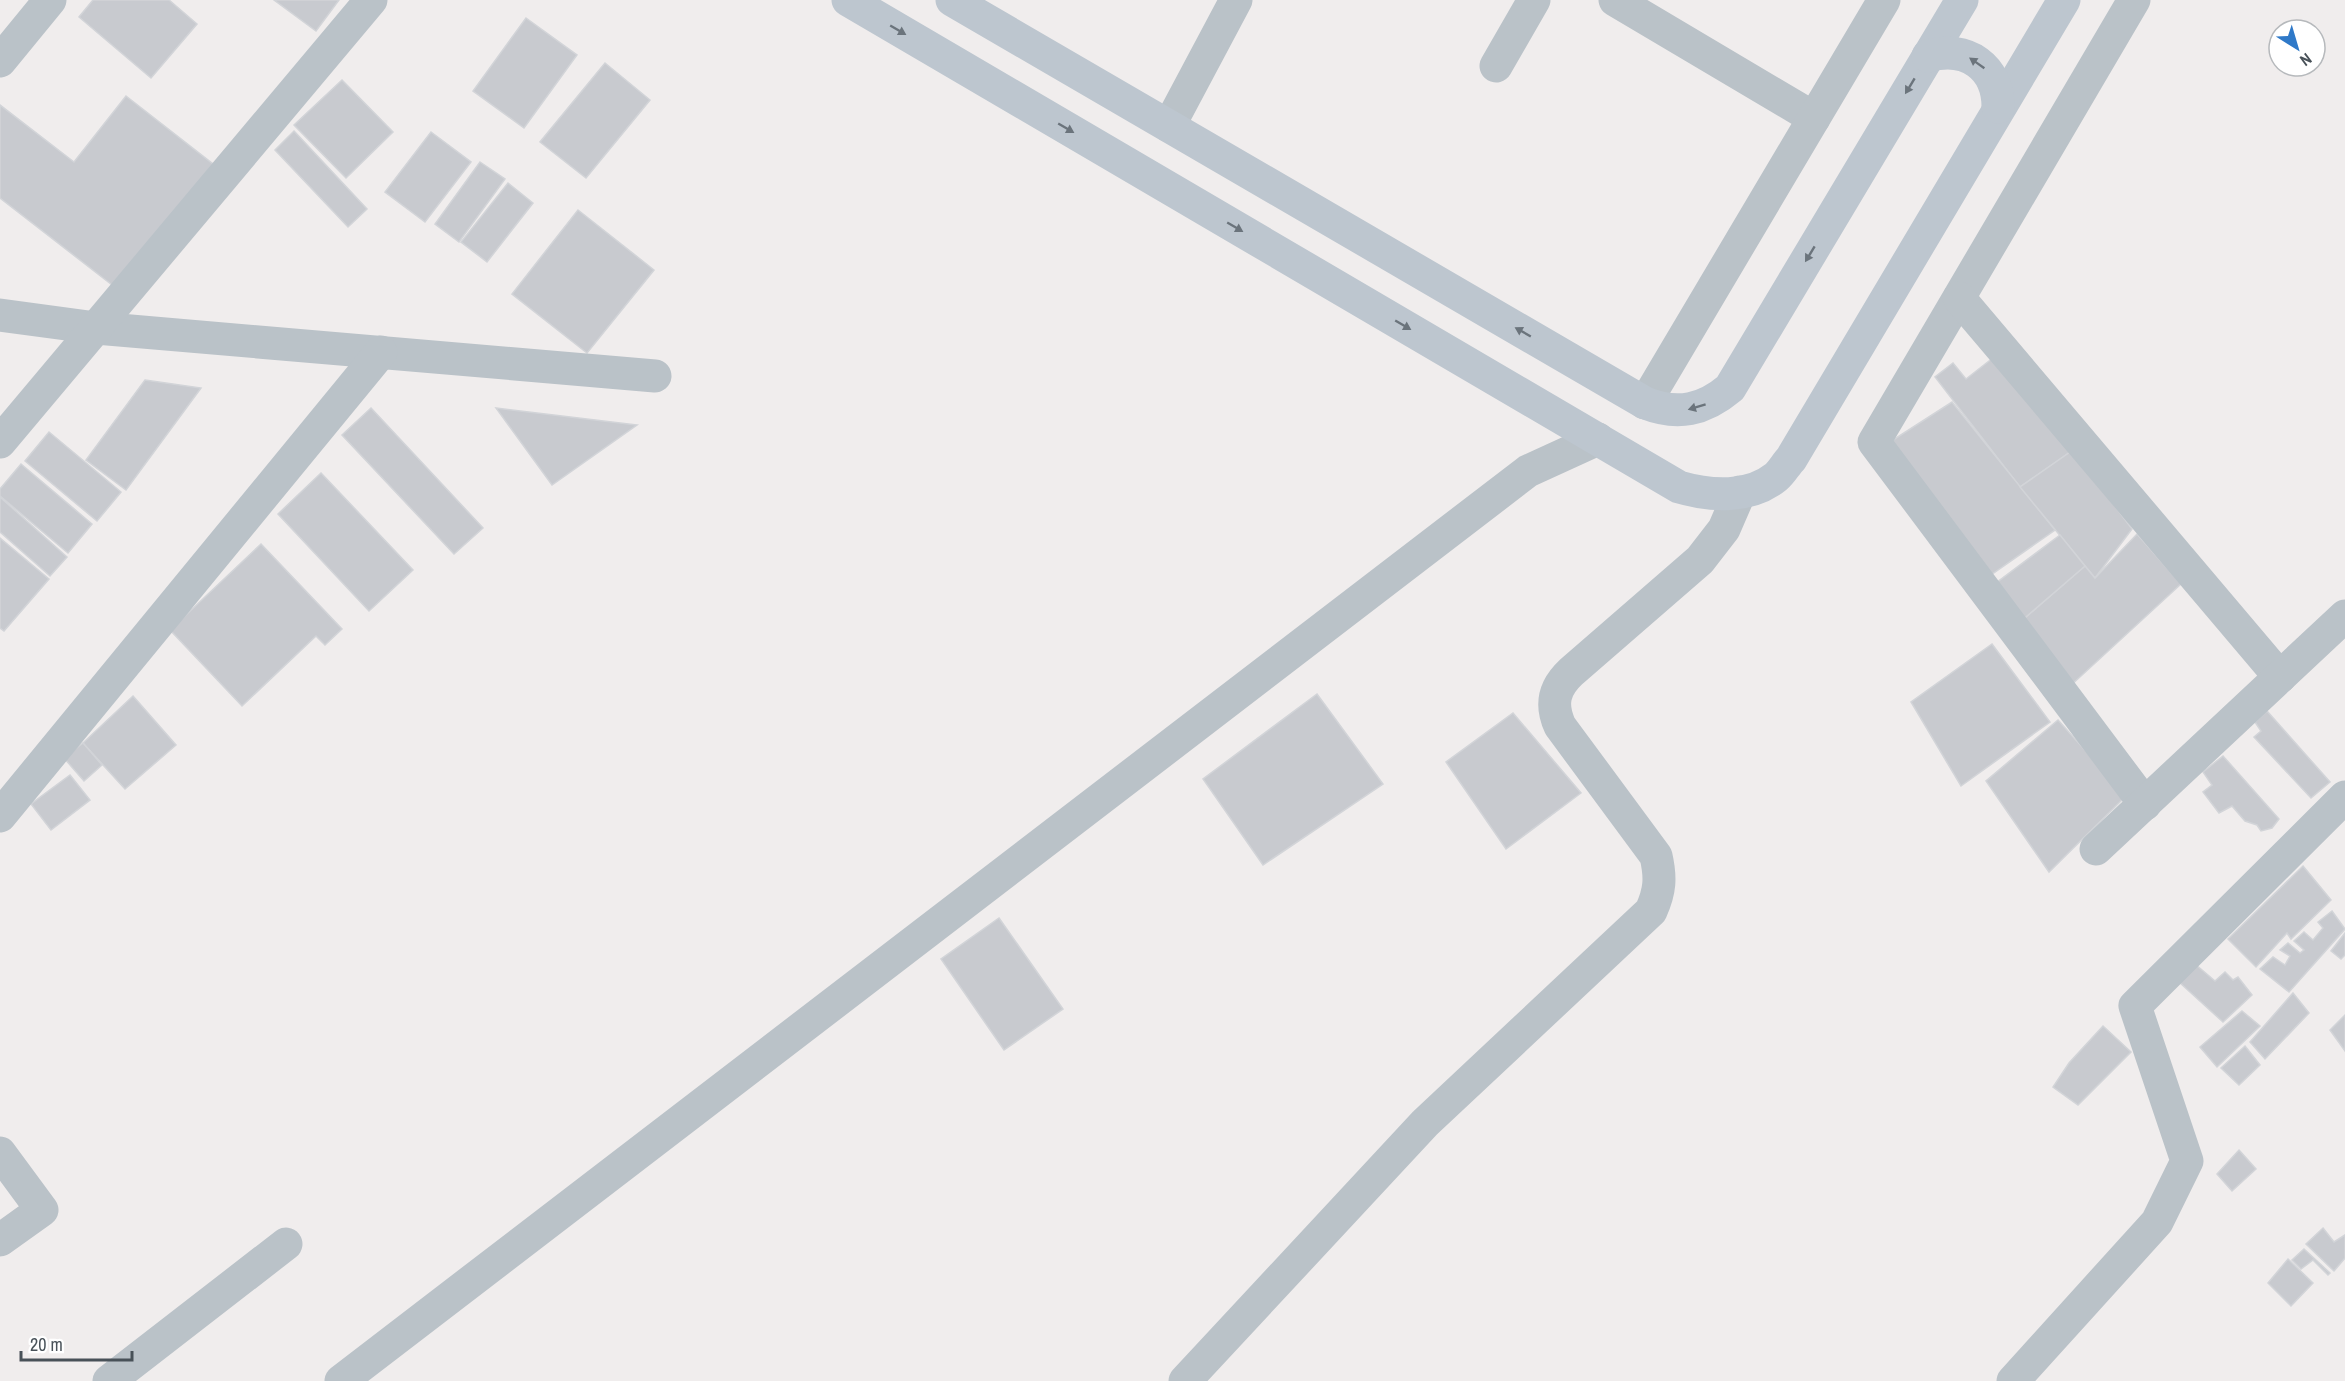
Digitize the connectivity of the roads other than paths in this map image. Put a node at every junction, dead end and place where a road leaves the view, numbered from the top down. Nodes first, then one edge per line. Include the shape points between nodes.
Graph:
1 (50, 0) edge
2 (371, 0) edge
3 (848, 0) edge
4 (952, 0) edge
5 (1236, 0) edge
6 (1534, 0) edge
7 (1615, 0) edge
8 (1884, 0) edge
9 (1962, 0) edge
10 (2064, 0) edge
11 (2134, 0) edge
12 (1928, 56) junction
13 (0, 61) edge
14 (1496, 66) dead end
15 (1998, 107) junction
16 (1814, 118) junction
17 (1169, 126) junction
18 (1959, 298) junction
19 (0, 315) edge
20 (96, 328) junction
21 (381, 352) junction
22 (655, 376) dead end
23 (1645, 404) junction
24 (1598, 439) junction
25 (0, 442) edge
26 (1740, 492) junction
27 (2345, 616) edge
28 (2280, 677) junction
29 (2345, 797) edge
30 (2145, 804) junction
31 (0, 816) edge
32 (2096, 849) dead end
33 (0, 1153) edge
34 (0, 1240) edge
35 (286, 1244) dead end
36 (109, 1381) edge
37 (340, 1381) edge
38 (1185, 1381) edge
39 (2013, 1381) edge

1 - 13 street
2 - 20 street
3 -> 24 street
4 - 17 street
5 - 17 street
6 - 14 street
7 - 16 street
8 - 16 street
9 - 12 street
10 - 15 street
11 - 18 street
15 -> 12 street via 1995,82 1978,62 1954,52
12 -> 23 street via 1730,388 1698,408 1671,410
15 - 26 street via 1791,459 1776,477
16 - 23 street
23 -> 17 street
18 - 28 street
18 - 30 street via 1874,442
19 - 20 street
20 - 21 street
20 - 25 street
21 - 22 street
21 - 31 street
24 - 26 street via 1679,488 1720,495
24 - 37 street via 1528,471
26 - 38 street via 1724,529 1700,560 1570,672 1556,691 1555,715 1560,726 1656,856 1659,894 1651,912 1425,1123
27 - 28 street
28 - 30 street
29 - 39 street via 2135,1006 2187,1161 2157,1222
30 - 32 street
33 - 34 street via 42,1210
35 - 36 street

